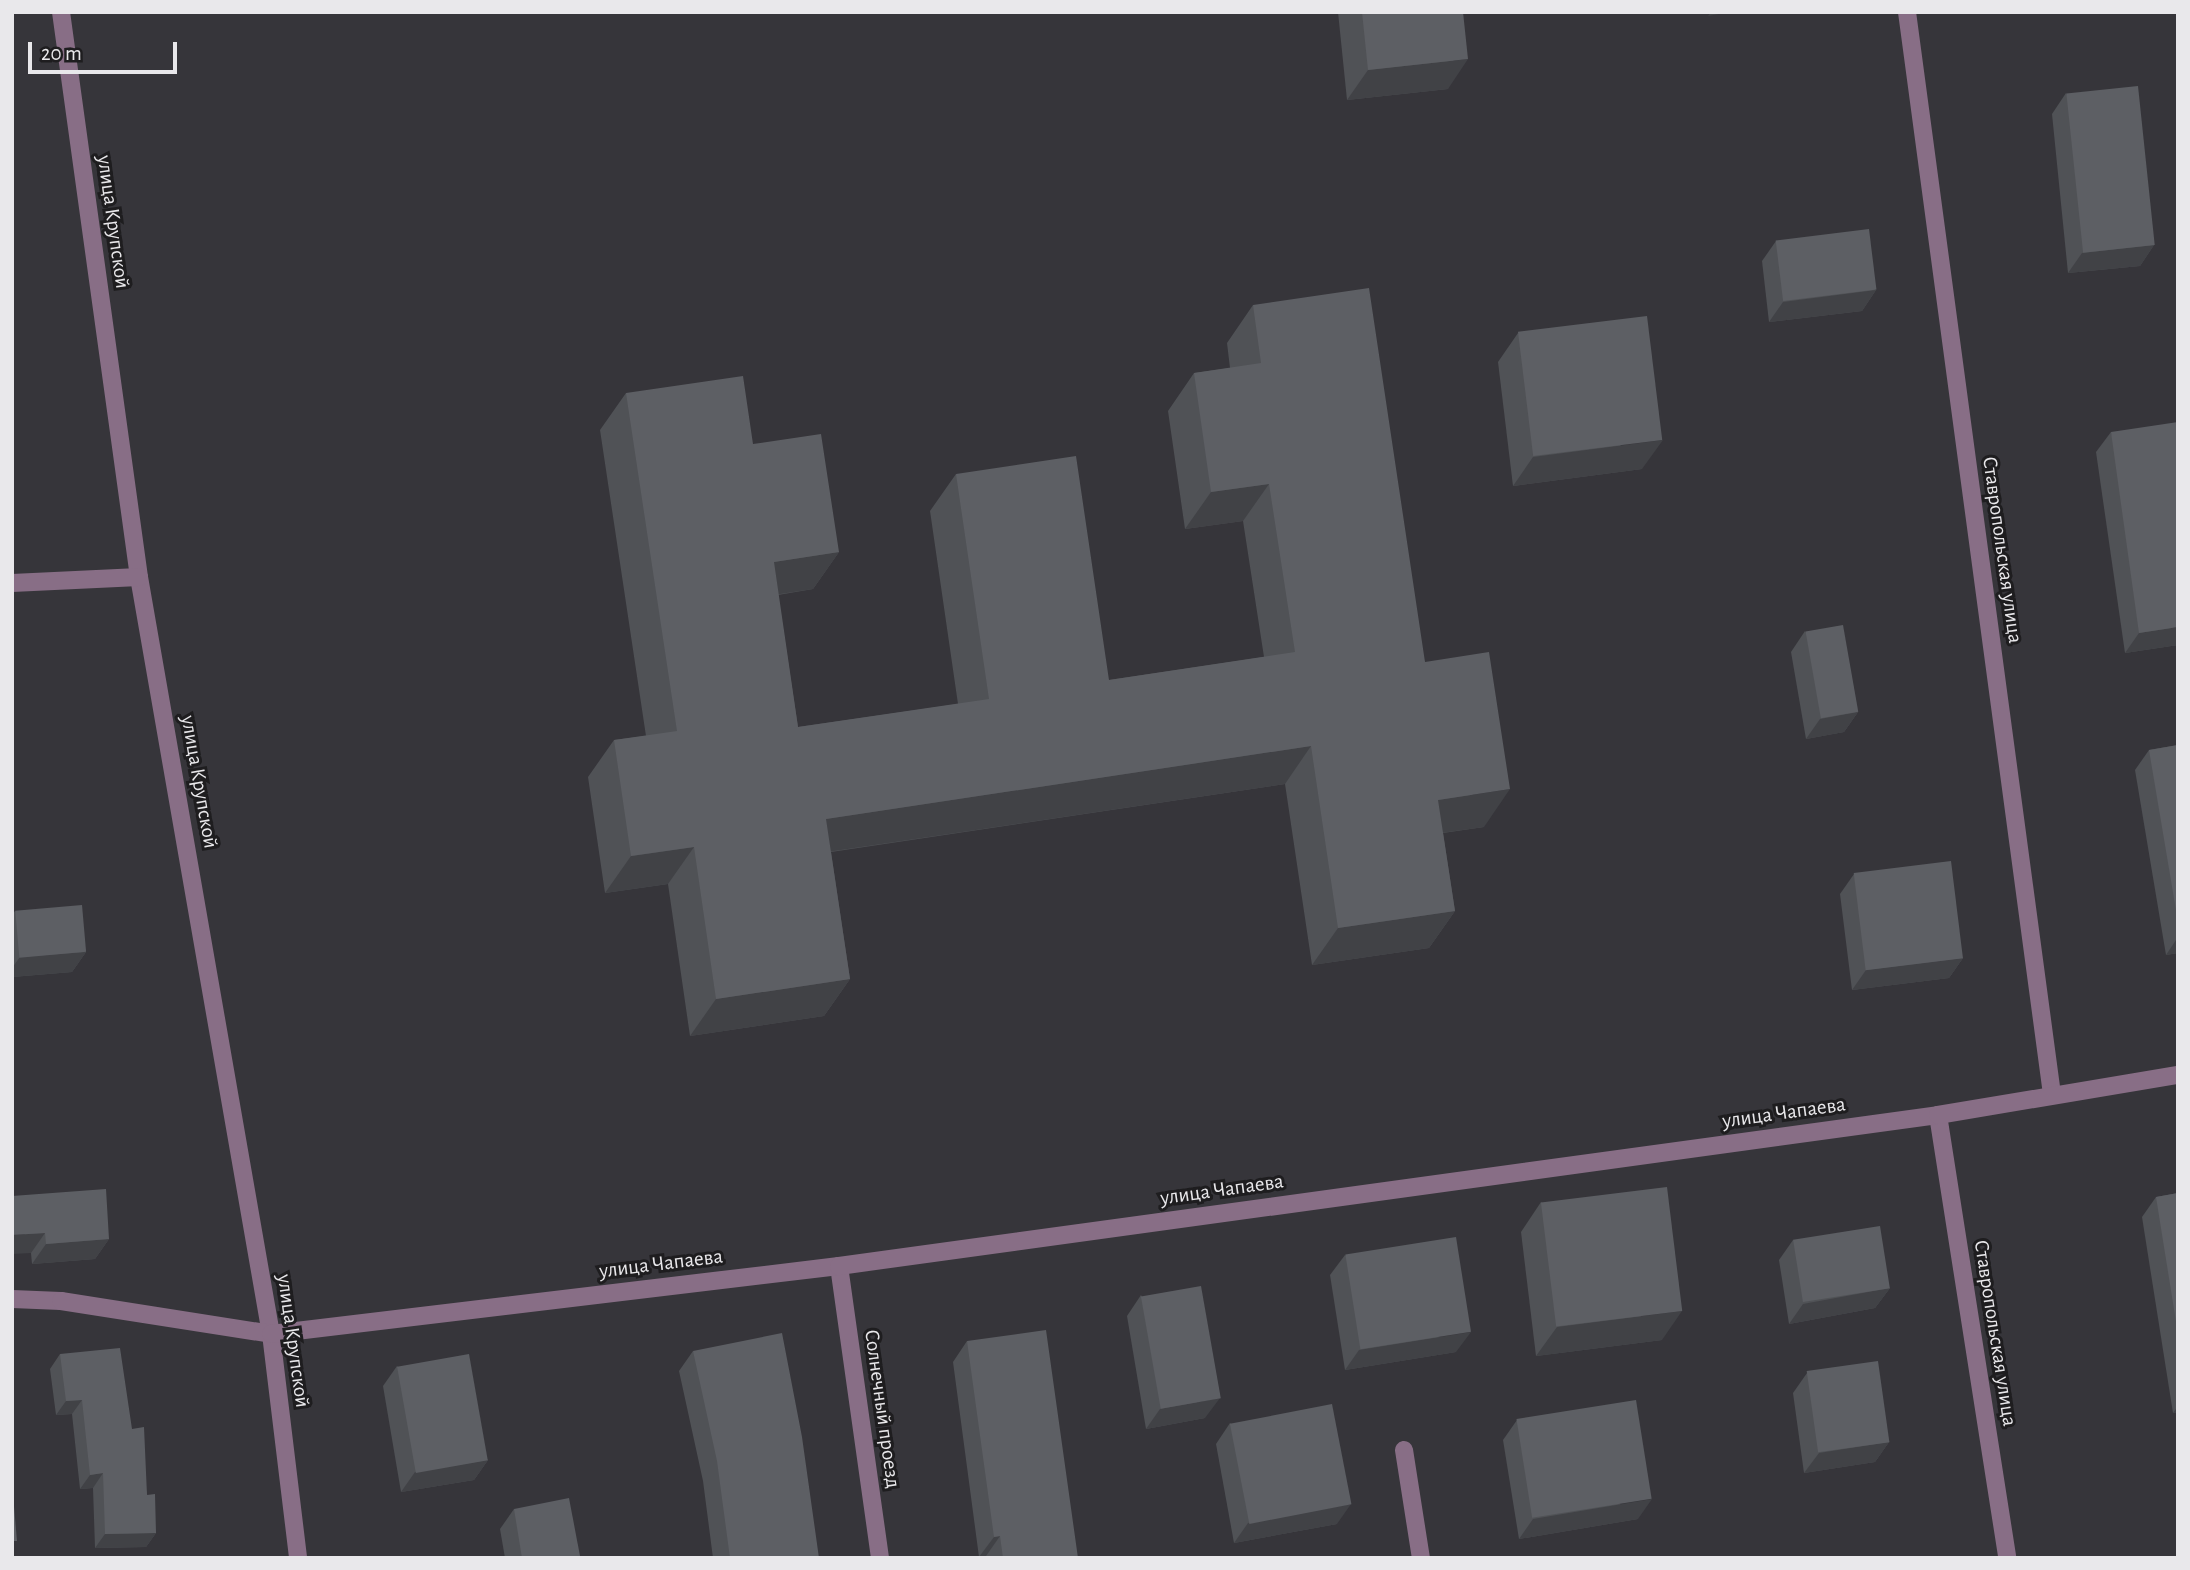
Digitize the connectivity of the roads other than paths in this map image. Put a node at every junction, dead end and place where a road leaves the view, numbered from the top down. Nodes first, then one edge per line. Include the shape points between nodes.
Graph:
1 (61, 12) edge
2 (1907, 12) edge
3 (139, 577) junction
4 (12, 583) edge
5 (2178, 1075) edge
6 (2052, 1094) junction
7 (1938, 1115) junction
8 (839, 1266) junction
9 (12, 1299) edge
10 (271, 1334) junction
11 (1404, 1450) dead end
12 (298, 1558) edge
13 (880, 1558) edge
14 (1421, 1558) edge
15 (2007, 1558) edge

1 - 3 street, улица Крупской
2 - 6 street, Ставропольская улица
3 - 4 street
3 - 10 street, улица Крупской
5 - 6 street, улица Чапаева
6 - 7 street, улица Чапаева
7 - 8 street, улица Чапаева
7 - 15 street, Ставропольская улица
8 - 10 street, улица Чапаева
8 - 13 street, Солнечный проезд
9 - 10 street, улица Чапаева via 61,1301
10 - 12 street, улица Крупской
11 - 14 street

